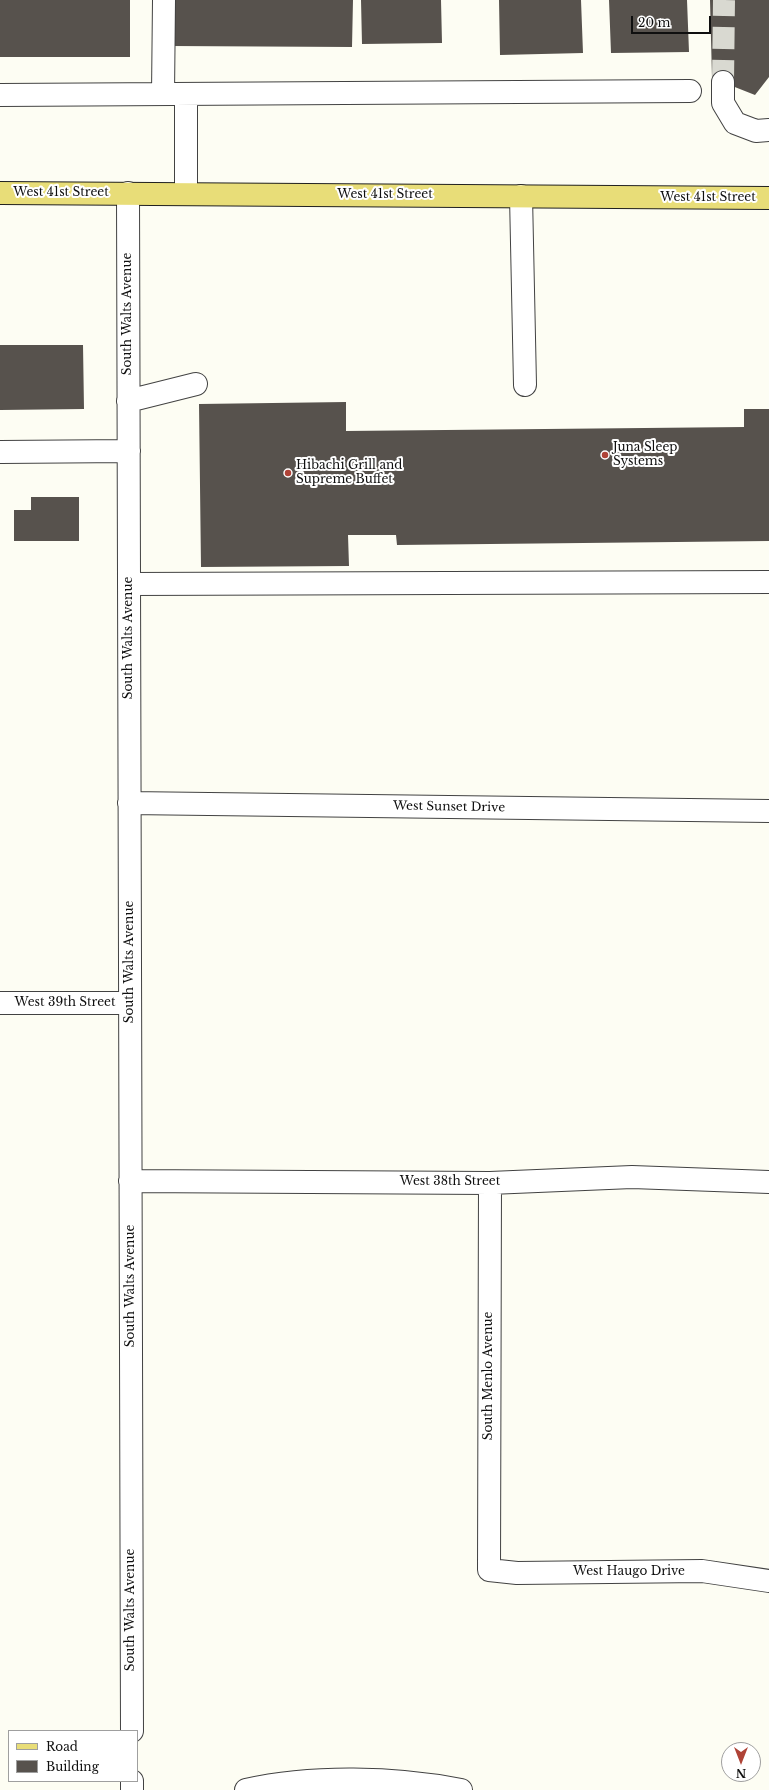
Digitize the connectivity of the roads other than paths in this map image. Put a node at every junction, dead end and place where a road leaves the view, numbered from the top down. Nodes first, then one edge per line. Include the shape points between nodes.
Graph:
1 (164, 0) edge
2 (723, 82) tunnel mouth
3 (690, 91) dead end
4 (164, 94) junction
5 (186, 94) junction
6 (0, 95) edge
7 (769, 130) edge
8 (0, 193) edge
9 (128, 193) junction
10 (186, 194) junction
11 (521, 196) junction
12 (769, 198) edge
13 (196, 384) dead end
14 (525, 385) dead end
15 (128, 401) junction
16 (129, 451) junction
17 (0, 452) edge
18 (769, 582) edge
19 (129, 584) junction
20 (129, 803) junction
21 (769, 811) edge
22 (0, 1003) edge
23 (130, 1003) junction
24 (130, 1181) junction
25 (490, 1182) junction
26 (769, 1182) edge
27 (489, 1570) joint
28 (769, 1581) edge
29 (132, 1730) edge
30 (246, 1790) edge
31 (461, 1790) edge

1 - 4 street
2 - 7 street via 724,103 735,123 756,131
3 - 5 street
4 - 5 street
4 - 6 street
5 - 10 street
8 - 9 main road, West 41st Street
9 - 10 main road, West 41st Street
9 - 15 street, South Walts Avenue
10 - 11 main road, West 41st Street
11 - 12 main road, West 41st Street
11 - 14 street
13 - 15 street
15 - 16 street, South Walts Avenue
16 - 17 street
16 - 19 street, South Walts Avenue
18 - 19 street
19 - 20 street, South Walts Avenue
20 - 21 street, West Sunset Drive
20 - 23 street, South Walts Avenue
22 - 23 street, West 39th Street
23 - 24 street, South Walts Avenue
24 - 25 street, West 38th Street
24 - 29 street, South Walts Avenue
25 - 26 street, West 38th Street via 632,1177
25 - 27 street, South Menlo Avenue
27 - 28 street, West Haugo Drive via 517,1573 702,1571
30 - 31 street via 309,1782 367,1780 426,1783

